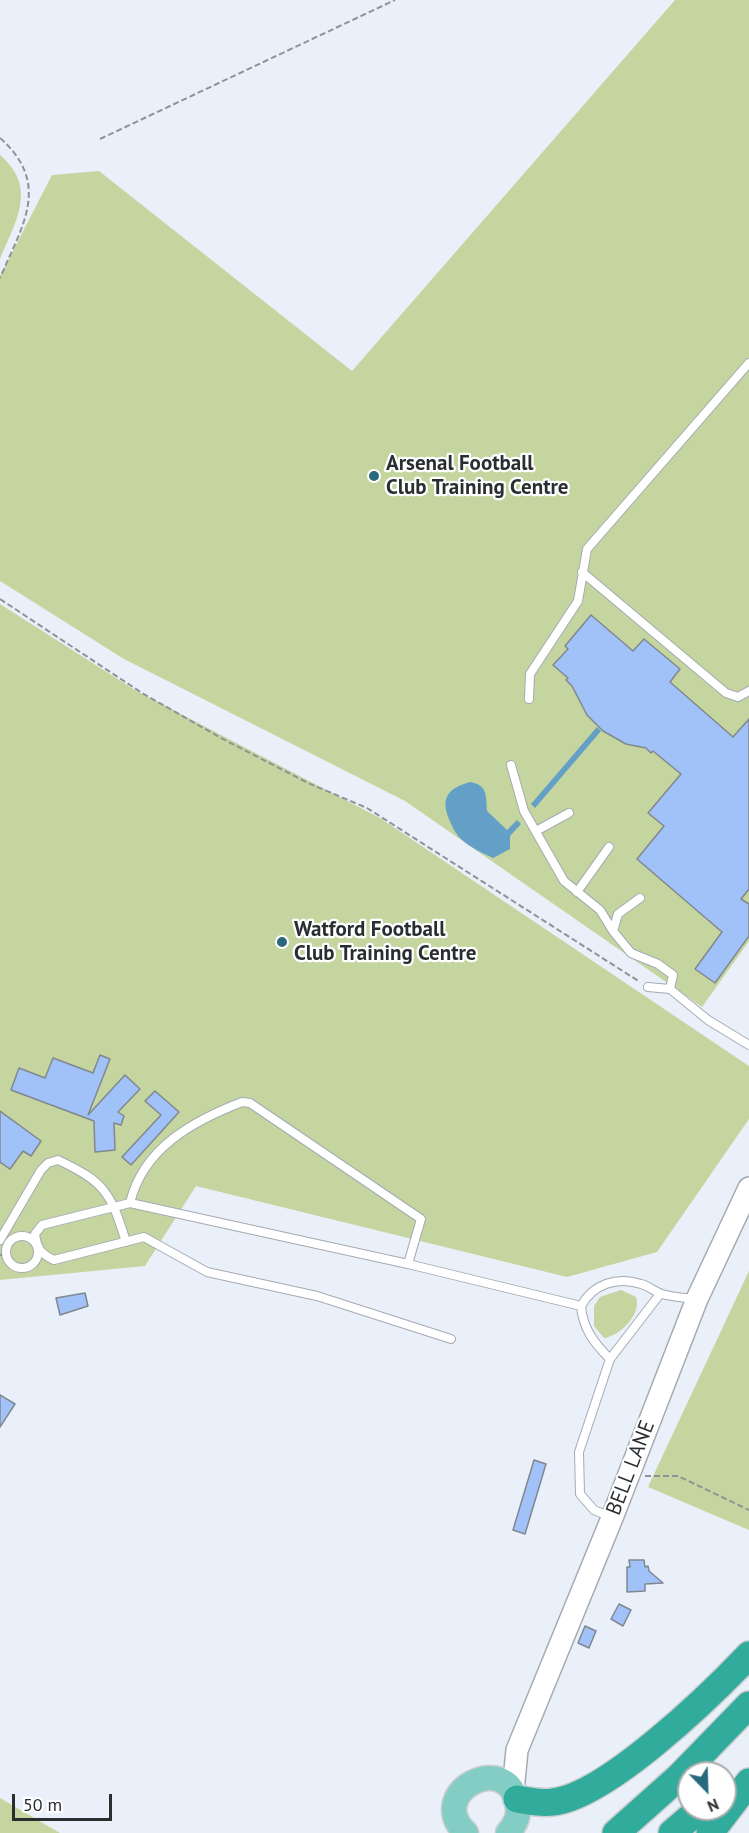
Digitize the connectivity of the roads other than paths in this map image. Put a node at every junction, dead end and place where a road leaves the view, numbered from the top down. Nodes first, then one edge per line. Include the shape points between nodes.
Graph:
1 (749, 363) edge
2 (582, 572) junction
3 (749, 691) edge
4 (529, 699) dead end
5 (511, 765) dead end
6 (569, 813) dead end
7 (536, 831) junction
8 (609, 848) dead end
9 (577, 892) junction
10 (639, 898) dead end
11 (614, 931) junction
12 (648, 987) road end
13 (670, 989) junction
14 (749, 1045) edge
15 (749, 1188) edge
16 (130, 1203) junction
17 (115, 1205) junction
18 (0, 1240) edge
19 (126, 1242) junction
20 (37, 1248) junction
21 (3, 1254) edge
22 (408, 1264) junction
23 (660, 1294) junction
24 (697, 1299) junction
25 (581, 1306) junction
26 (451, 1340) dead end
27 (610, 1359) junction
28 (612, 1518) junction
29 (749, 1655) edge
30 (749, 1705) edge
31 (517, 1750) junction
32 (749, 1765) edge
33 (737, 1776) edge
34 (480, 1779) junction
35 (749, 1782) edge
36 (515, 1795) junction
37 (686, 1821) edge
38 (462, 1832) edge
39 (508, 1833) edge
40 (616, 1833) edge
41 (672, 1833) edge
42 (710, 1833) edge

1 - 2 lane via 587,549
2 - 3 lane via 726,693 738,697
2 - 4 lane via 578,601 530,674
5 - 7 lane via 524,812
6 - 7 lane
7 - 9 lane via 564,881
8 - 9 lane
9 - 11 lane via 600,910
10 - 11 lane via 618,914
11 - 13 lane via 631,953 673,975
12 - 13 lane
13 - 14 lane via 708,1020
15 - 24 main road, BELL LANE
16 - 17 lane
16 - 22 lane
16 - 22 lane via 134,1184 166,1143 205,1117 242,1102 250,1103 421,1219
17 - 18 lane via 99,1183 58,1160 48,1163
17 - 19 lane
17 - 20 lane via 42,1225 35,1234
19 - 20 lane via 54,1260
19 - 26 lane via 144,1237 207,1272 317,1296
20 - 21 lane via 31,1239 21,1236 8,1244
20 - 21 lane via 33,1262 25,1267 10,1263
22 - 25 lane
23 - 24 lane
23 - 25 lane via 644,1284 616,1281 594,1290
23 - 27 lane
24 - 28 main road, BELL LANE
25 - 27 lane via 582,1321 594,1344
27 - 28 lane via 579,1452 580,1494 594,1510
28 - 31 main road, BELL LANE
29 - 36 highway via 670,1729 596,1785 554,1802
30 - 40 highway via 680,1776
31 - 34 main road, BELL LANE
31 - 36 main road, BELL LANE
32 - 33 highway
34 - 36 main road via 498,1780
34 - 38 main road via 464,1787 455,1803
35 - 42 highway
36 - 39 main road via 517,1818
37 - 41 highway

